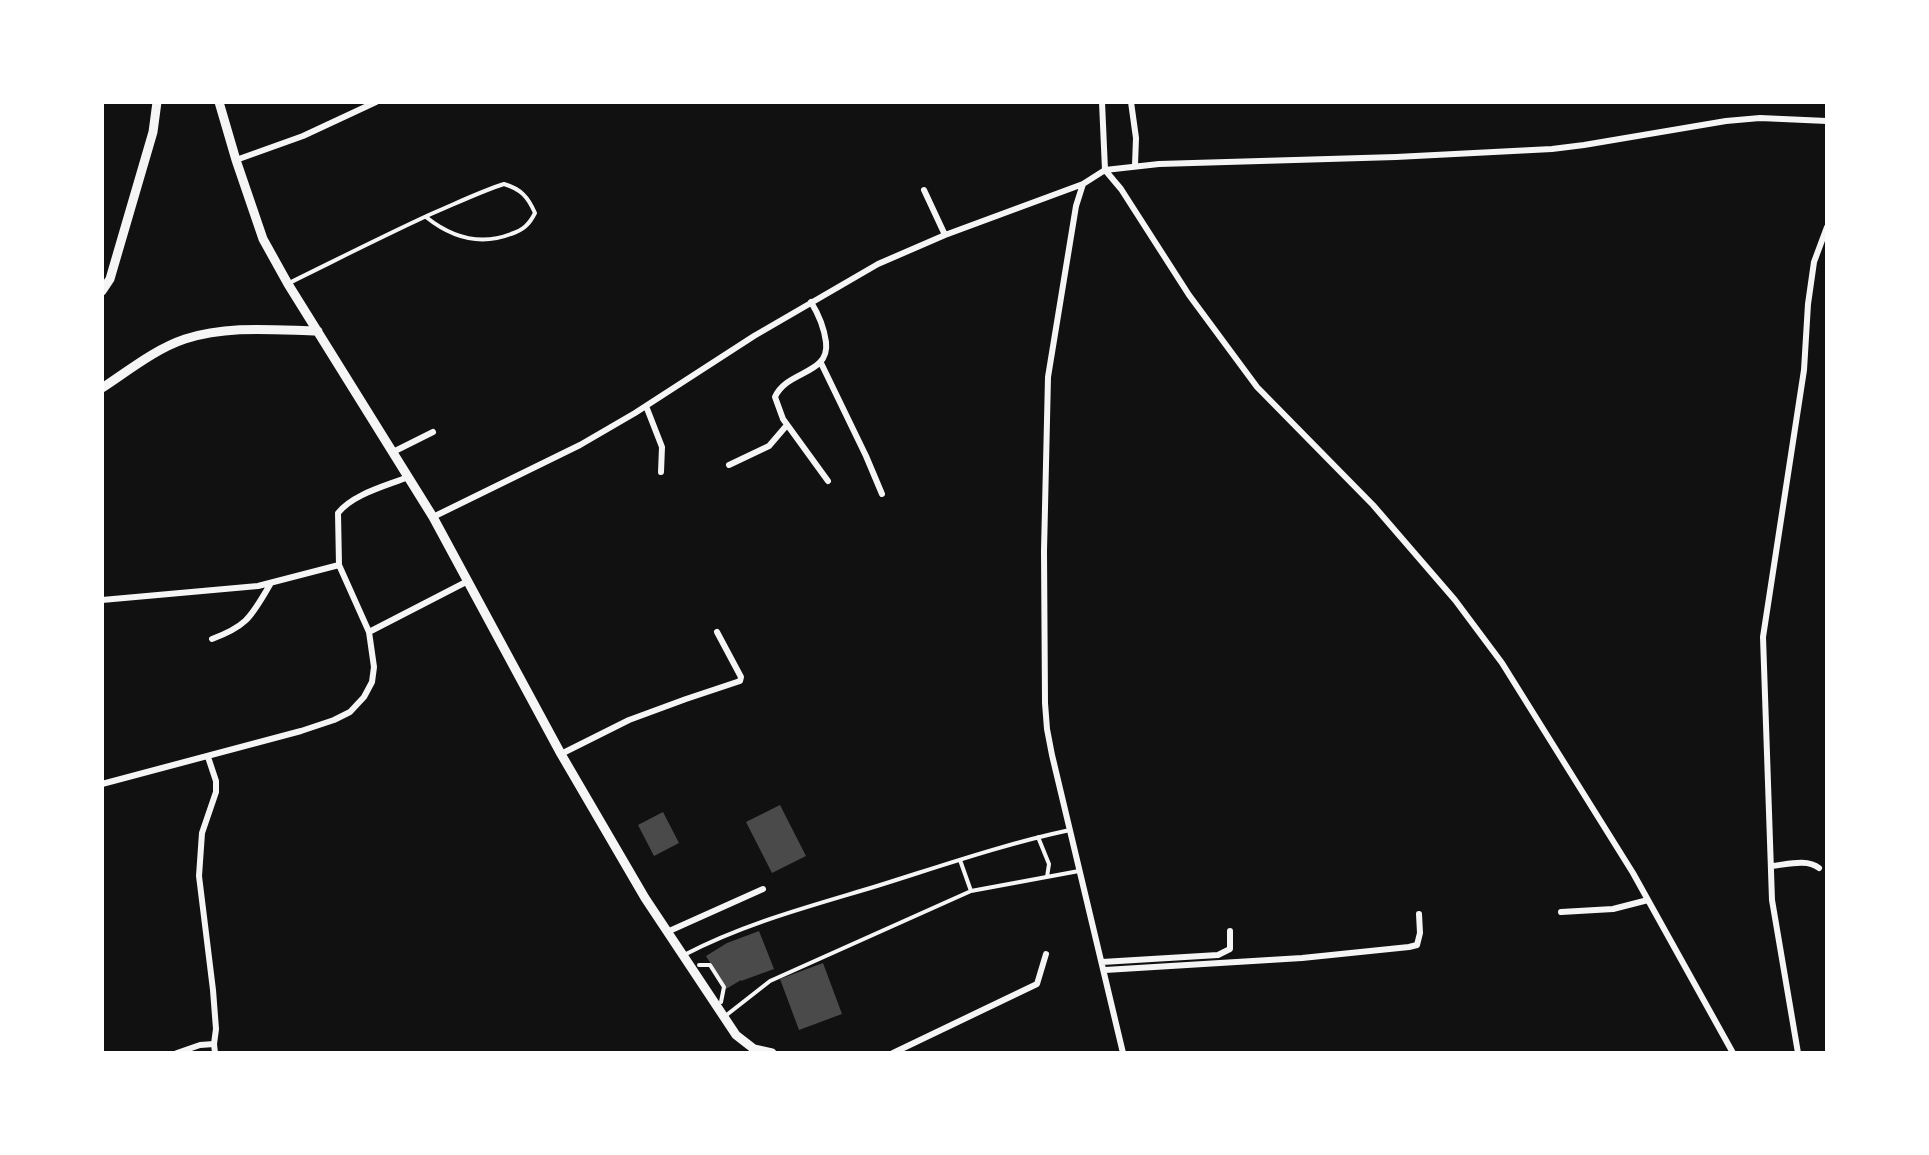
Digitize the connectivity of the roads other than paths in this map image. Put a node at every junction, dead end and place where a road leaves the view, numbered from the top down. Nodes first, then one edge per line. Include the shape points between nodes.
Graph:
1 (157, 102) edge
2 (219, 102) edge
3 (376, 102) edge
4 (1102, 102) edge
5 (1131, 102) edge
6 (1827, 121) edge
7 (236, 160) junction
8 (1136, 165) junction
9 (1105, 170) junction
10 (1083, 184) junction
11 (924, 190) dead end
12 (426, 217) junction
13 (1827, 227) edge
14 (945, 235) junction
15 (288, 284) junction
16 (102, 291) edge
17 (811, 302) junction
18 (318, 331) junction
19 (820, 363) junction
20 (102, 388) edge
21 (646, 406) junction
22 (788, 425) junction
23 (433, 432) dead end
24 (393, 452) junction
25 (729, 465) dead end
26 (661, 472) dead end
27 (408, 477) junction
28 (828, 481) dead end
29 (882, 494) dead end
30 (433, 518) junction
31 (339, 565) junction
32 (466, 582) junction
33 (271, 583) junction
34 (102, 600) edge
35 (369, 632) junction
36 (717, 632) dead end
37 (212, 639) dead end
38 (561, 754) junction
39 (208, 757) junction
40 (102, 784) edge
41 (1070, 830) junction
42 (1038, 837) junction
43 (960, 860) junction
44 (1771, 866) junction
45 (1819, 868) dead end
46 (1081, 870) junction
47 (1047, 877) junction
48 (763, 889) dead end
49 (971, 891) junction
50 (1648, 900) junction
51 (1561, 912) dead end
52 (1419, 914) dead end
53 (1230, 931) dead end
54 (667, 932) junction
55 (1046, 954) dead end
56 (682, 956) junction
57 (1102, 962) junction
58 (699, 965) dead end
59 (1105, 970) junction
60 (721, 1002) dead end
61 (724, 1018) junction
62 (214, 1044) junction
63 (177, 1053) edge
64 (215, 1053) edge
65 (772, 1053) edge
66 (893, 1053) edge
67 (1123, 1053) edge
68 (1733, 1053) edge
69 (1798, 1053) edge

1 - 16 street via 110,279
2 - 7 street
3 - 7 street via 303,136
4 - 9 street
5 - 8 street
6 - 8 street via 1726,121 1552,149
7 - 15 street via 263,239
8 - 9 street
9 - 10 street
9 - 50 street via 1257,387 1373,505 1469,618 1509,673
10 - 14 street
10 - 41 street via 1048,377 1044,551 1047,729
11 - 14 street
12 - 12 lane via 457,236 478,241 517,232 530,224 535,213 523,192 504,184
12 - 15 lane
13 - 44 street via 1815,262 1808,304 1804,369 1763,638
14 - 17 street via 878,264
15 - 18 street
17 - 19 street via 825,332 827,352
17 - 21 street
18 - 20 street via 232,330 183,339
18 - 24 street
19 - 22 street via 778,390 777,404
19 - 29 street
21 - 26 street via 662,447
21 - 30 street via 580,445
22 - 25 street via 769,446
22 - 28 street
23 - 24 street
24 - 27 street
27 - 30 street
27 - 31 street via 360,497 338,513
30 - 32 street
31 - 33 street
31 - 35 street
32 - 35 street
32 - 38 street
33 - 34 street via 235,590
33 - 37 street via 244,624
35 - 39 street via 372,682 350,712 301,731
36 - 38 street via 741,676 740,681 630,720
38 - 54 street
39 - 40 street
39 - 62 street via 216,792 202,833 199,876 213,990
41 - 42 lane
41 - 46 street
42 - 43 lane
42 - 47 lane via 1049,864
43 - 49 lane
43 - 56 lane via 745,928
44 - 45 street via 1801,863
44 - 69 street via 1772,900
46 - 47 lane
46 - 57 street
47 - 49 lane
48 - 54 street
49 - 61 lane via 770,981
50 - 51 street via 1613,909
50 - 68 street
52 - 59 street via 1417,945 1409,947
53 - 57 street via 1230,949 1218,955
54 - 56 street
55 - 66 street via 1037,984
56 - 61 street
57 - 59 street
58 - 60 lane via 710,965 724,987
59 - 67 street
61 - 65 street via 746,1045
62 - 63 street
62 - 64 street

